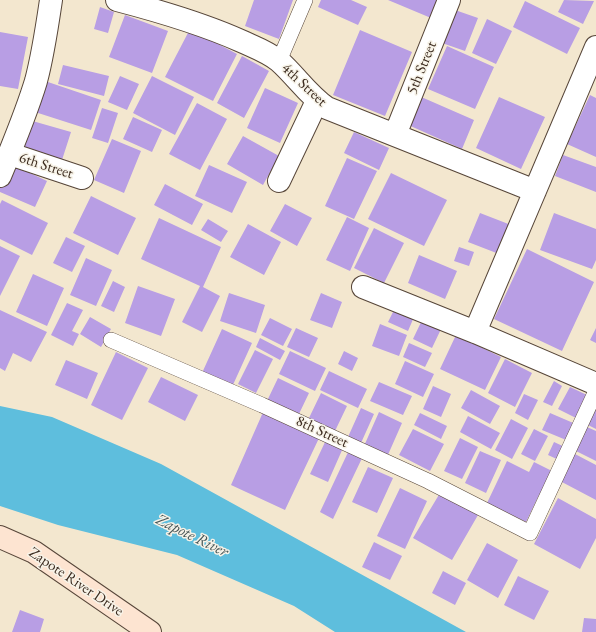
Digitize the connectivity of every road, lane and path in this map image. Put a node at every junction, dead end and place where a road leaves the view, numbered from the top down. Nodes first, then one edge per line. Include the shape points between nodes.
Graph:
1 (51, 0) edge
2 (117, 0) edge
3 (305, 0) edge
4 (448, 0) edge
5 (162, 6) edge
6 (596, 47) edge
7 (279, 61) junction
8 (317, 101) junction
9 (395, 135) junction
10 (10, 154) junction
11 (0, 176) edge
12 (82, 178) dead end
13 (278, 181) dead end
14 (535, 191) junction
15 (364, 287) dead end
16 (475, 332) junction
17 (111, 340) dead end
18 (596, 384) edge
19 (596, 391) edge
20 (0, 537) edge
21 (150, 632) edge

1 - 10 street via 36,81
2 - 5 street, 4th Street
3 - 7 lane
4 - 9 street, 5th Street
5 - 7 street, 4th Street via 261,50
6 - 14 street
7 - 8 street, 4th Street
8 - 9 street, 4th Street via 341,115
8 - 13 street
9 - 14 street, 4th Street
10 - 11 street
10 - 12 street, 6th Street
14 - 16 street
15 - 16 street
16 - 18 street
17 - 19 lane, 8th Street via 428,481 530,533
20 - 21 main road, Zapote River Drive via 34,552

